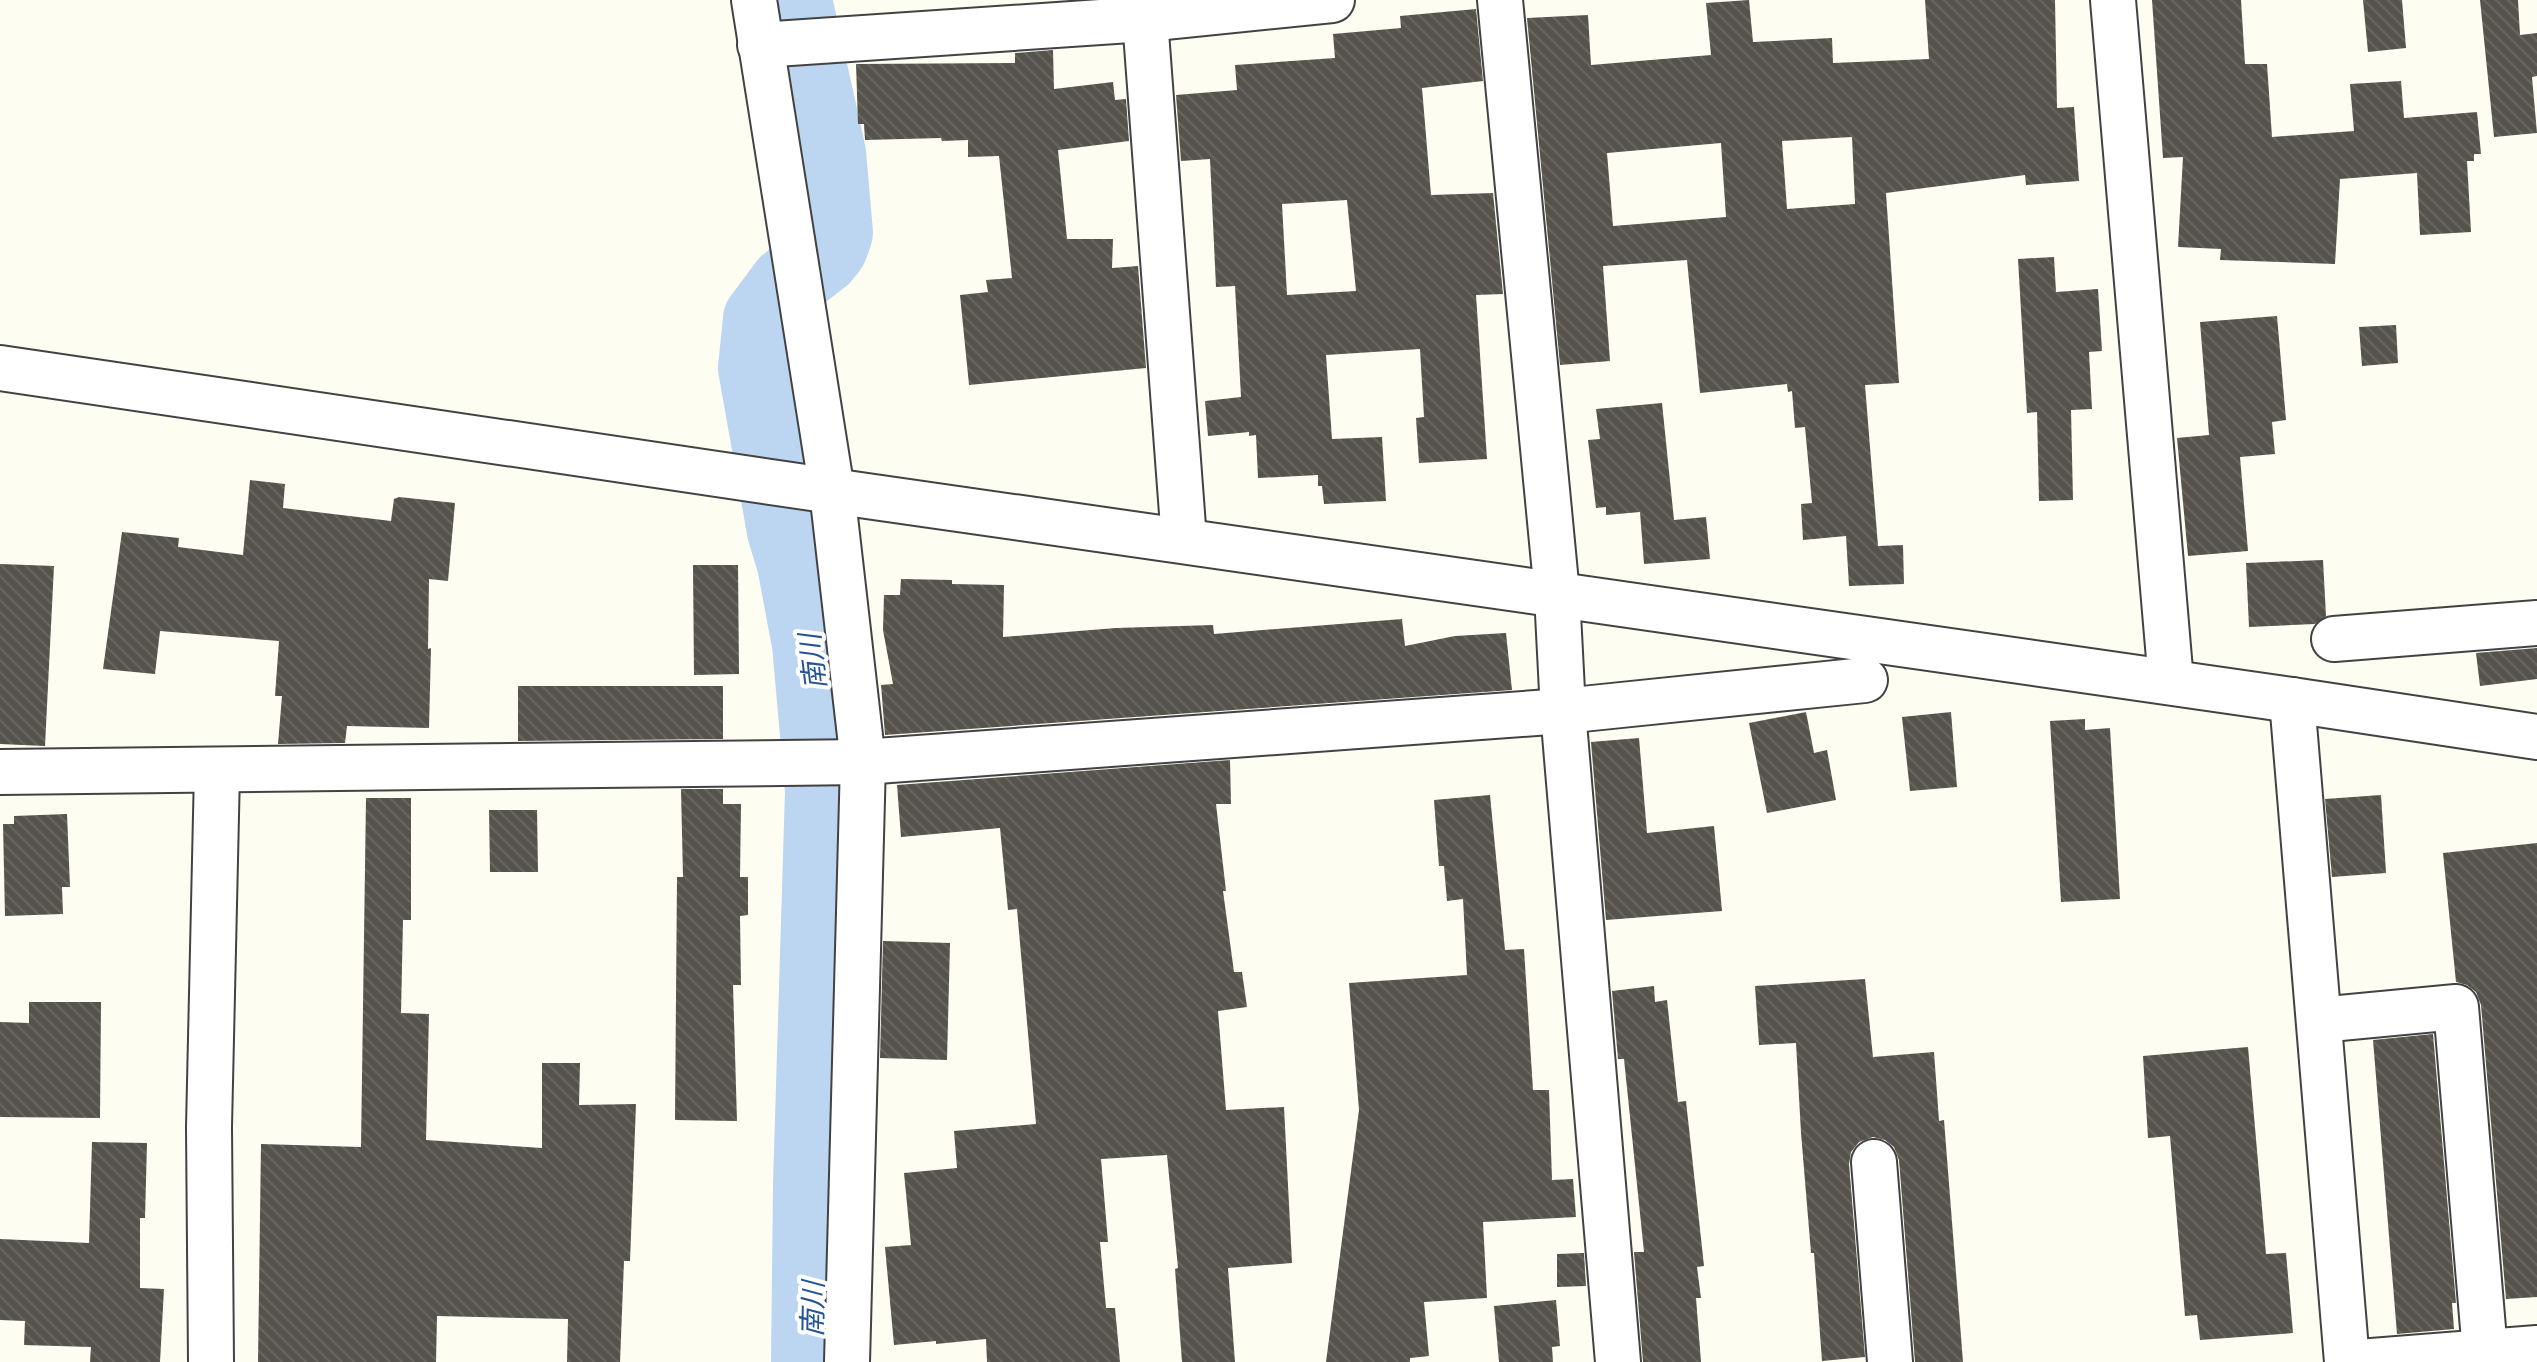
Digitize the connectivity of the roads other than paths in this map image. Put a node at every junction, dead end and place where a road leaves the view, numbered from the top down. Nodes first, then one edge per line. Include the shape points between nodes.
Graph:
1 (754, 0) edge
2 (1332, 0) edge
3 (1500, 0) edge
4 (2113, 0) edge
5 (1145, 19) junction
6 (760, 45) junction
7 (0, 368) edge
8 (832, 491) junction
9 (1184, 540) junction
10 (1557, 594) junction
11 (2537, 623) edge
12 (2334, 639) dead end
13 (1865, 680) dead end
14 (2171, 682) junction
15 (2292, 700) junction
16 (1563, 711) junction
17 (2537, 737) edge
18 (863, 762) junction
19 (217, 771) junction
20 (0, 772) edge
21 (2319, 1020) junction
22 (1874, 1162) dead end
23 (2537, 1348) edge
24 (2485, 1352) junction
25 (211, 1362) edge
26 (847, 1362) edge
27 (1618, 1362) edge
28 (1890, 1362) edge
29 (2347, 1362) edge
30 (2359, 1362) edge

1 - 6 street
2 - 5 street
3 - 10 street
4 - 14 street
5 - 6 street
5 - 9 street
6 - 8 street
7 - 8 street
8 - 9 street
8 - 18 street
9 - 10 street
10 - 14 street
10 - 16 street
11 - 12 street
13 - 16 street
14 - 15 street
15 - 17 street
15 - 21 street
16 - 18 street
16 - 27 street
18 - 19 street
18 - 26 street
19 - 20 street
19 - 25 street via 209,1127
21 - 24 street via 2456,1007
21 - 29 street
22 - 28 street
23 - 24 street
24 - 30 street

